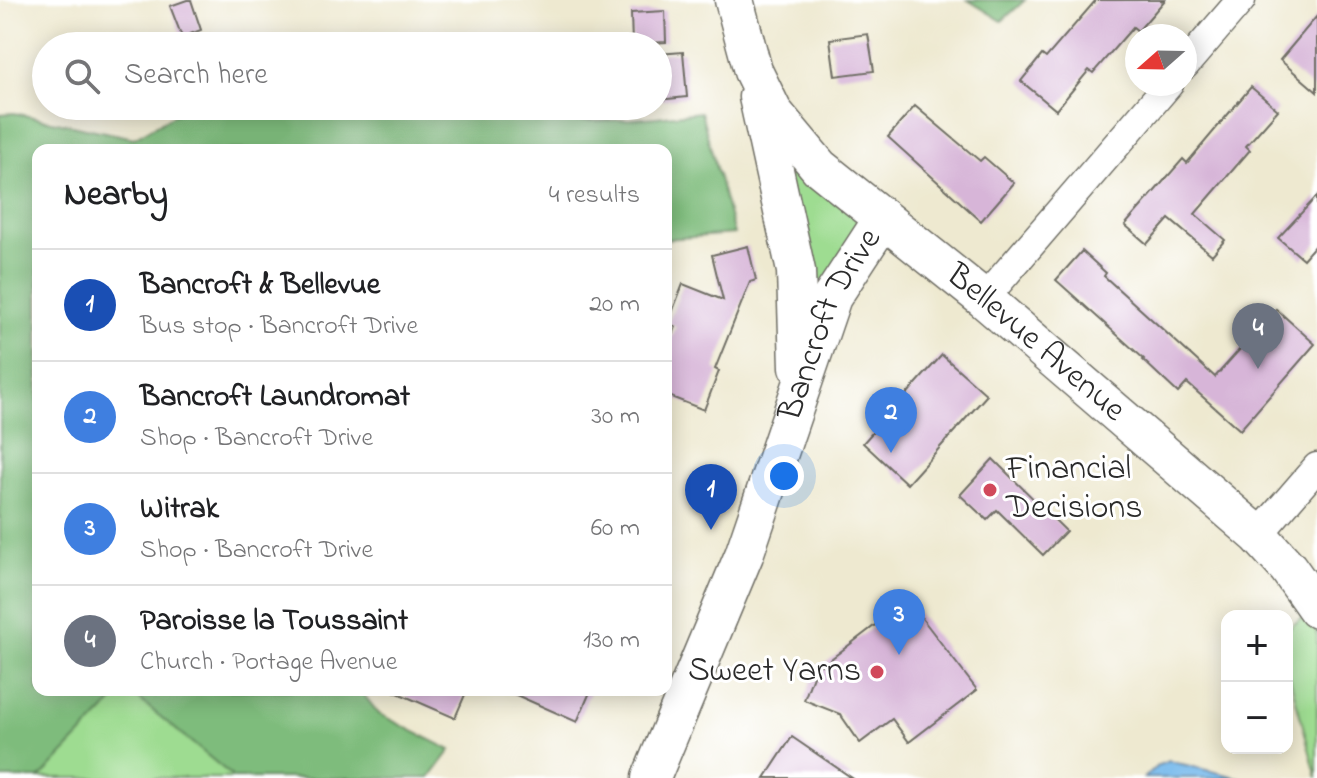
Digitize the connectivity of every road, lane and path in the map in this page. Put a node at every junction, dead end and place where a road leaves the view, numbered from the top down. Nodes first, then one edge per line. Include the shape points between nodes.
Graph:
1 (734, 0) edge
2 (1241, 0) edge
3 (1197, 51) edge
4 (753, 71) junction
5 (1159, 96) edge
6 (883, 219) junction
7 (984, 299) junction
8 (800, 386) junction
9 (1317, 467) edge
10 (1258, 535) junction
11 (1317, 609) edge
12 (651, 778) edge

1 - 4 main road, Bancroft Drive
2 - 3 street
4 - 6 main road, Bancroft Drive via 773,112 819,167
4 - 8 main road via 796,271
5 - 7 street
6 - 7 main road, Bellevue Avenue
6 - 8 main road, Bancroft Drive via 832,297
7 - 10 main road, Bellevue Avenue
8 - 12 main road, Bancroft Drive via 744,555
9 - 10 street
10 - 11 main road, Bellevue Avenue

